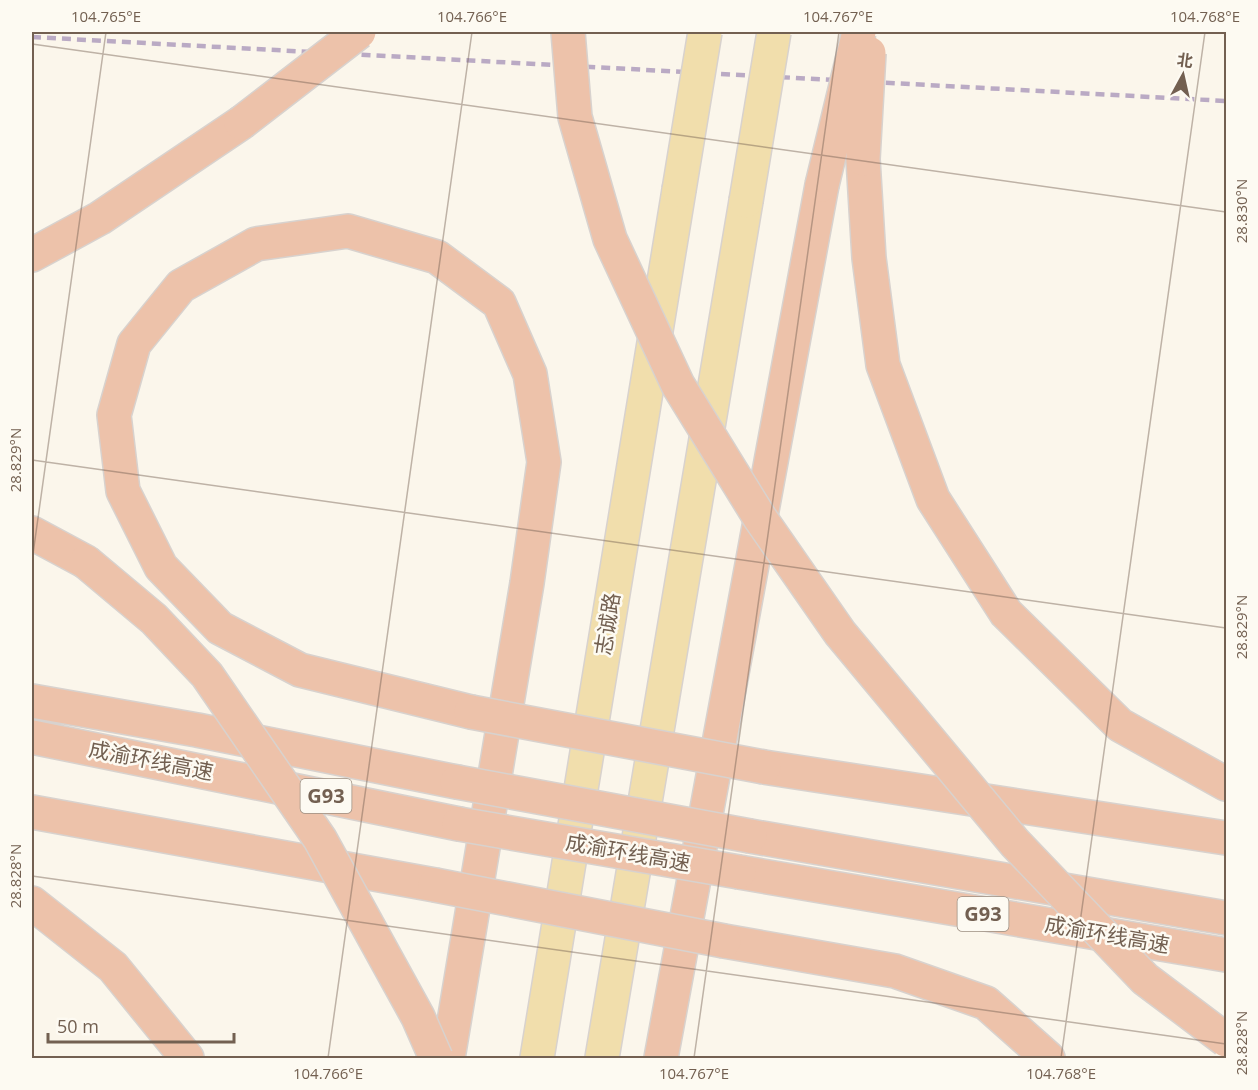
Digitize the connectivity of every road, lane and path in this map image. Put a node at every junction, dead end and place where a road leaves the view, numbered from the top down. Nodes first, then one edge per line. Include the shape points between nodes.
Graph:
1 (359, 32) edge
2 (568, 32) edge
3 (705, 32) edge
4 (774, 32) edge
5 (859, 32) edge
6 (871, 32) edge
7 (32, 255) edge
8 (32, 533) edge
9 (32, 701) edge
10 (32, 737) edge
11 (1227, 784) edge
12 (32, 812) edge
13 (1227, 838) edge
14 (32, 903) edge
15 (1227, 918) edge
16 (1227, 955) edge
17 (1227, 1040) edge
18 (187, 1059) edge
19 (436, 1059) edge
20 (448, 1059) edge
21 (537, 1059) edge
22 (602, 1059) edge
23 (661, 1059) edge
24 (1048, 1059) edge

1 - 7 highway, bridge via 242,123 100,218
2 - 17 highway, bridge via 575,117 610,239 678,385 760,518 840,633 1015,843 1145,979
3 - 21 main road, 志诚路, bridge
4 - 22 main road, bridge
5 - 23 highway, bridge via 822,185
6 - 11 highway, bridge via 863,159 869,258 883,365 933,499 1006,613 1120,725
8 - 19 highway, bridge via 86,562 154,619 207,675 320,839 418,1017
9 - 15 highway, 成渝环线高速 / G93, bridge via 750,836
10 - 16 highway, 成渝环线高速 / G93, bridge via 459,824
12 - 24 highway, bridge via 895,971 986,1003
13 - 20 highway, bridge via 764,767 471,712 300,670 219,628 161,567 123,491 114,416 134,344 181,286 256,244 348,231 437,257 499,303 530,374 544,462 527,583
14 - 18 highway via 113,967

